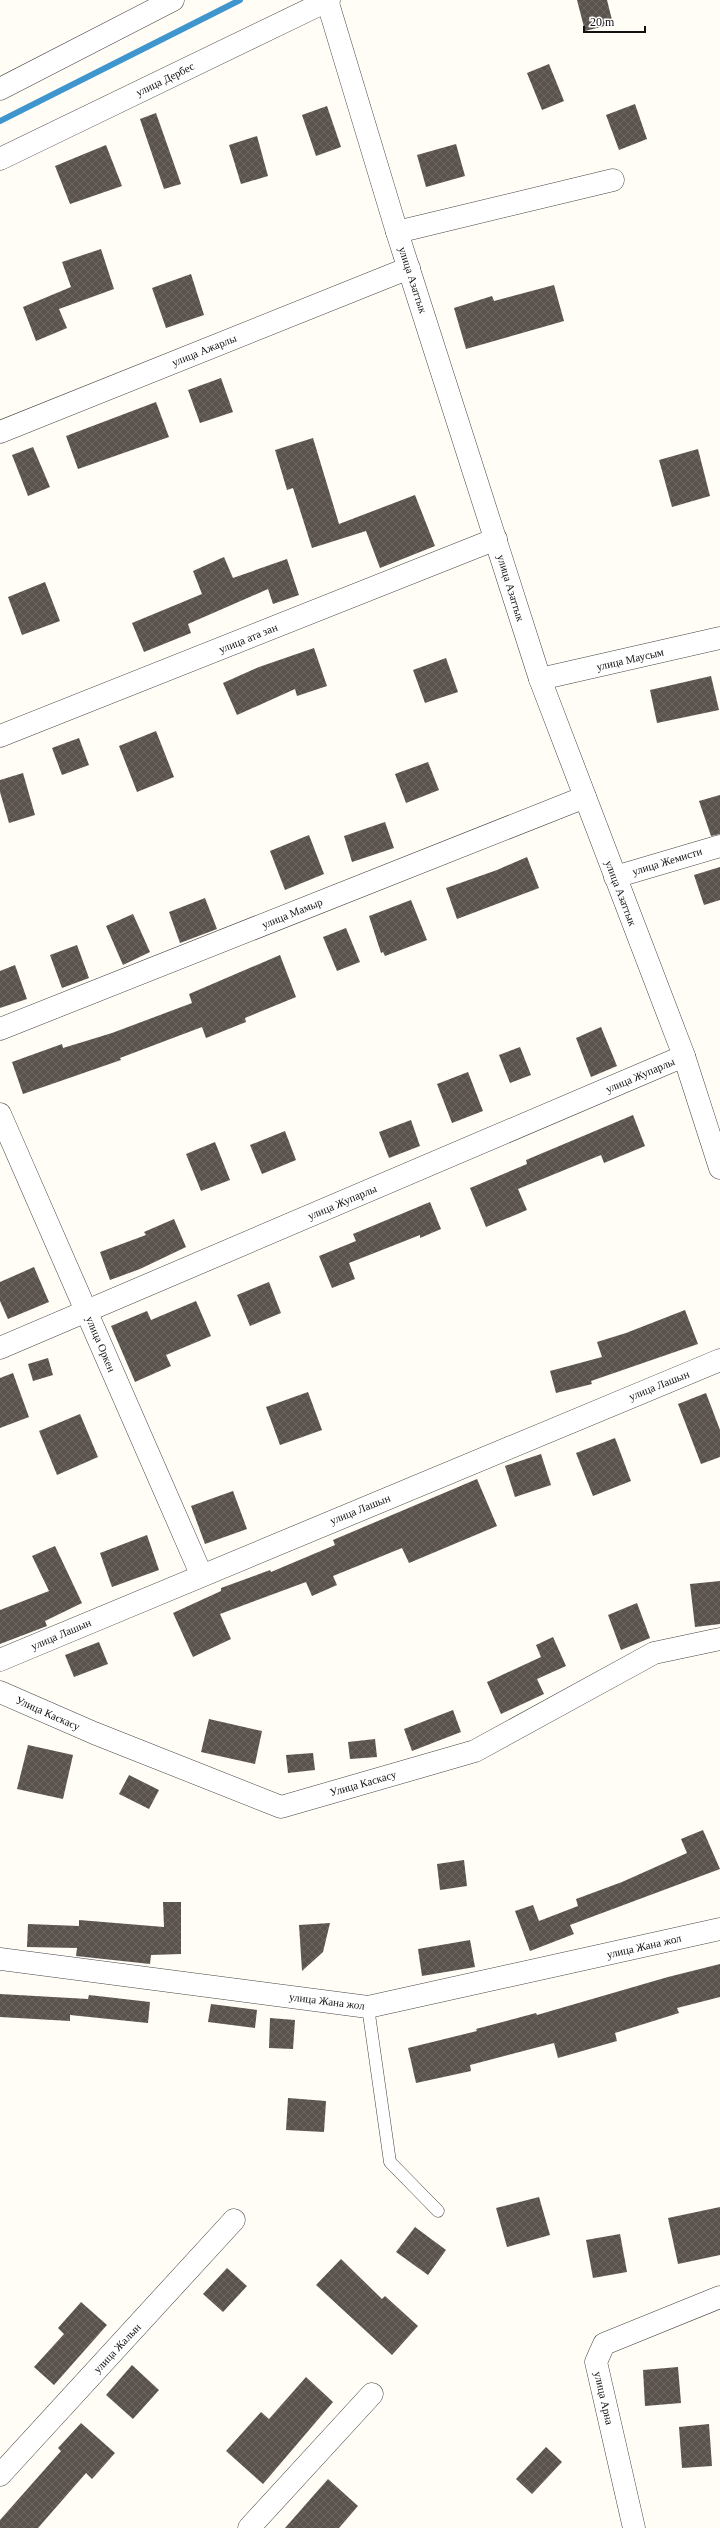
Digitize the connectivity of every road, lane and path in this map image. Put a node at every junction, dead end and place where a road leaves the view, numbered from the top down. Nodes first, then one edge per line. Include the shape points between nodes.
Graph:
1 (173, 0) edge
2 (328, 0) edge
3 (0, 89) edge
4 (0, 158) edge
5 (613, 180) dead end
6 (397, 232) junction
7 (409, 268) junction
8 (0, 432) edge
9 (496, 539) junction
10 (720, 638) edge
11 (540, 679) junction
12 (0, 736) edge
13 (585, 797) junction
14 (720, 846) edge
15 (615, 877) junction
16 (0, 1029) edge
17 (684, 1056) junction
18 (0, 1114) edge
19 (720, 1168) edge
20 (87, 1310) junction
21 (0, 1348) edge
22 (720, 1360) edge
23 (201, 1574) junction
24 (720, 1639) edge
25 (0, 1660) edge
26 (0, 1692) edge
27 (720, 1929) edge
28 (0, 1959) edge
29 (368, 2007) junction
30 (438, 2211) dead end
31 (234, 2220) dead end
32 (720, 2297) edge
33 (372, 2394) dead end
34 (0, 2475) edge
35 (249, 2528) edge
36 (634, 2528) edge

1 - 3 street
2 - 4 street, улица Дербес
2 - 6 street, улица Азаттык
5 - 6 street
6 - 7 street, улица Азаттык
7 - 8 street, улица Ажарлы
7 - 9 street, улица Азаттык
9 - 11 street, улица Азаттык
9 - 12 street, улица ата зан
10 - 11 street, улица Маусым
11 - 13 street, улица Азаттык
13 - 15 street, улица Азаттык
13 - 16 street, улица Мамыр
14 - 15 street, улица Жемисти
15 - 17 street, улица Азаттык
17 - 19 street, улица Азаттык
17 - 20 street, улица Жупарлы
18 - 20 street, улица Оркен
20 - 21 street, улица Жупарлы
20 - 23 street, улица Оркен
22 - 23 street, улица Лашын
23 - 25 street, улица Лашын
24 - 26 street, Улица Каскасу via 654,1652 475,1751 280,1807 94,1733
27 - 29 street, улица Жана жол
28 - 29 street, улица Жана жол
29 - 30 lane via 390,2162
31 - 34 street, улица Жалын
32 - 36 street, улица Арна via 604,2344 596,2362
33 - 35 street

